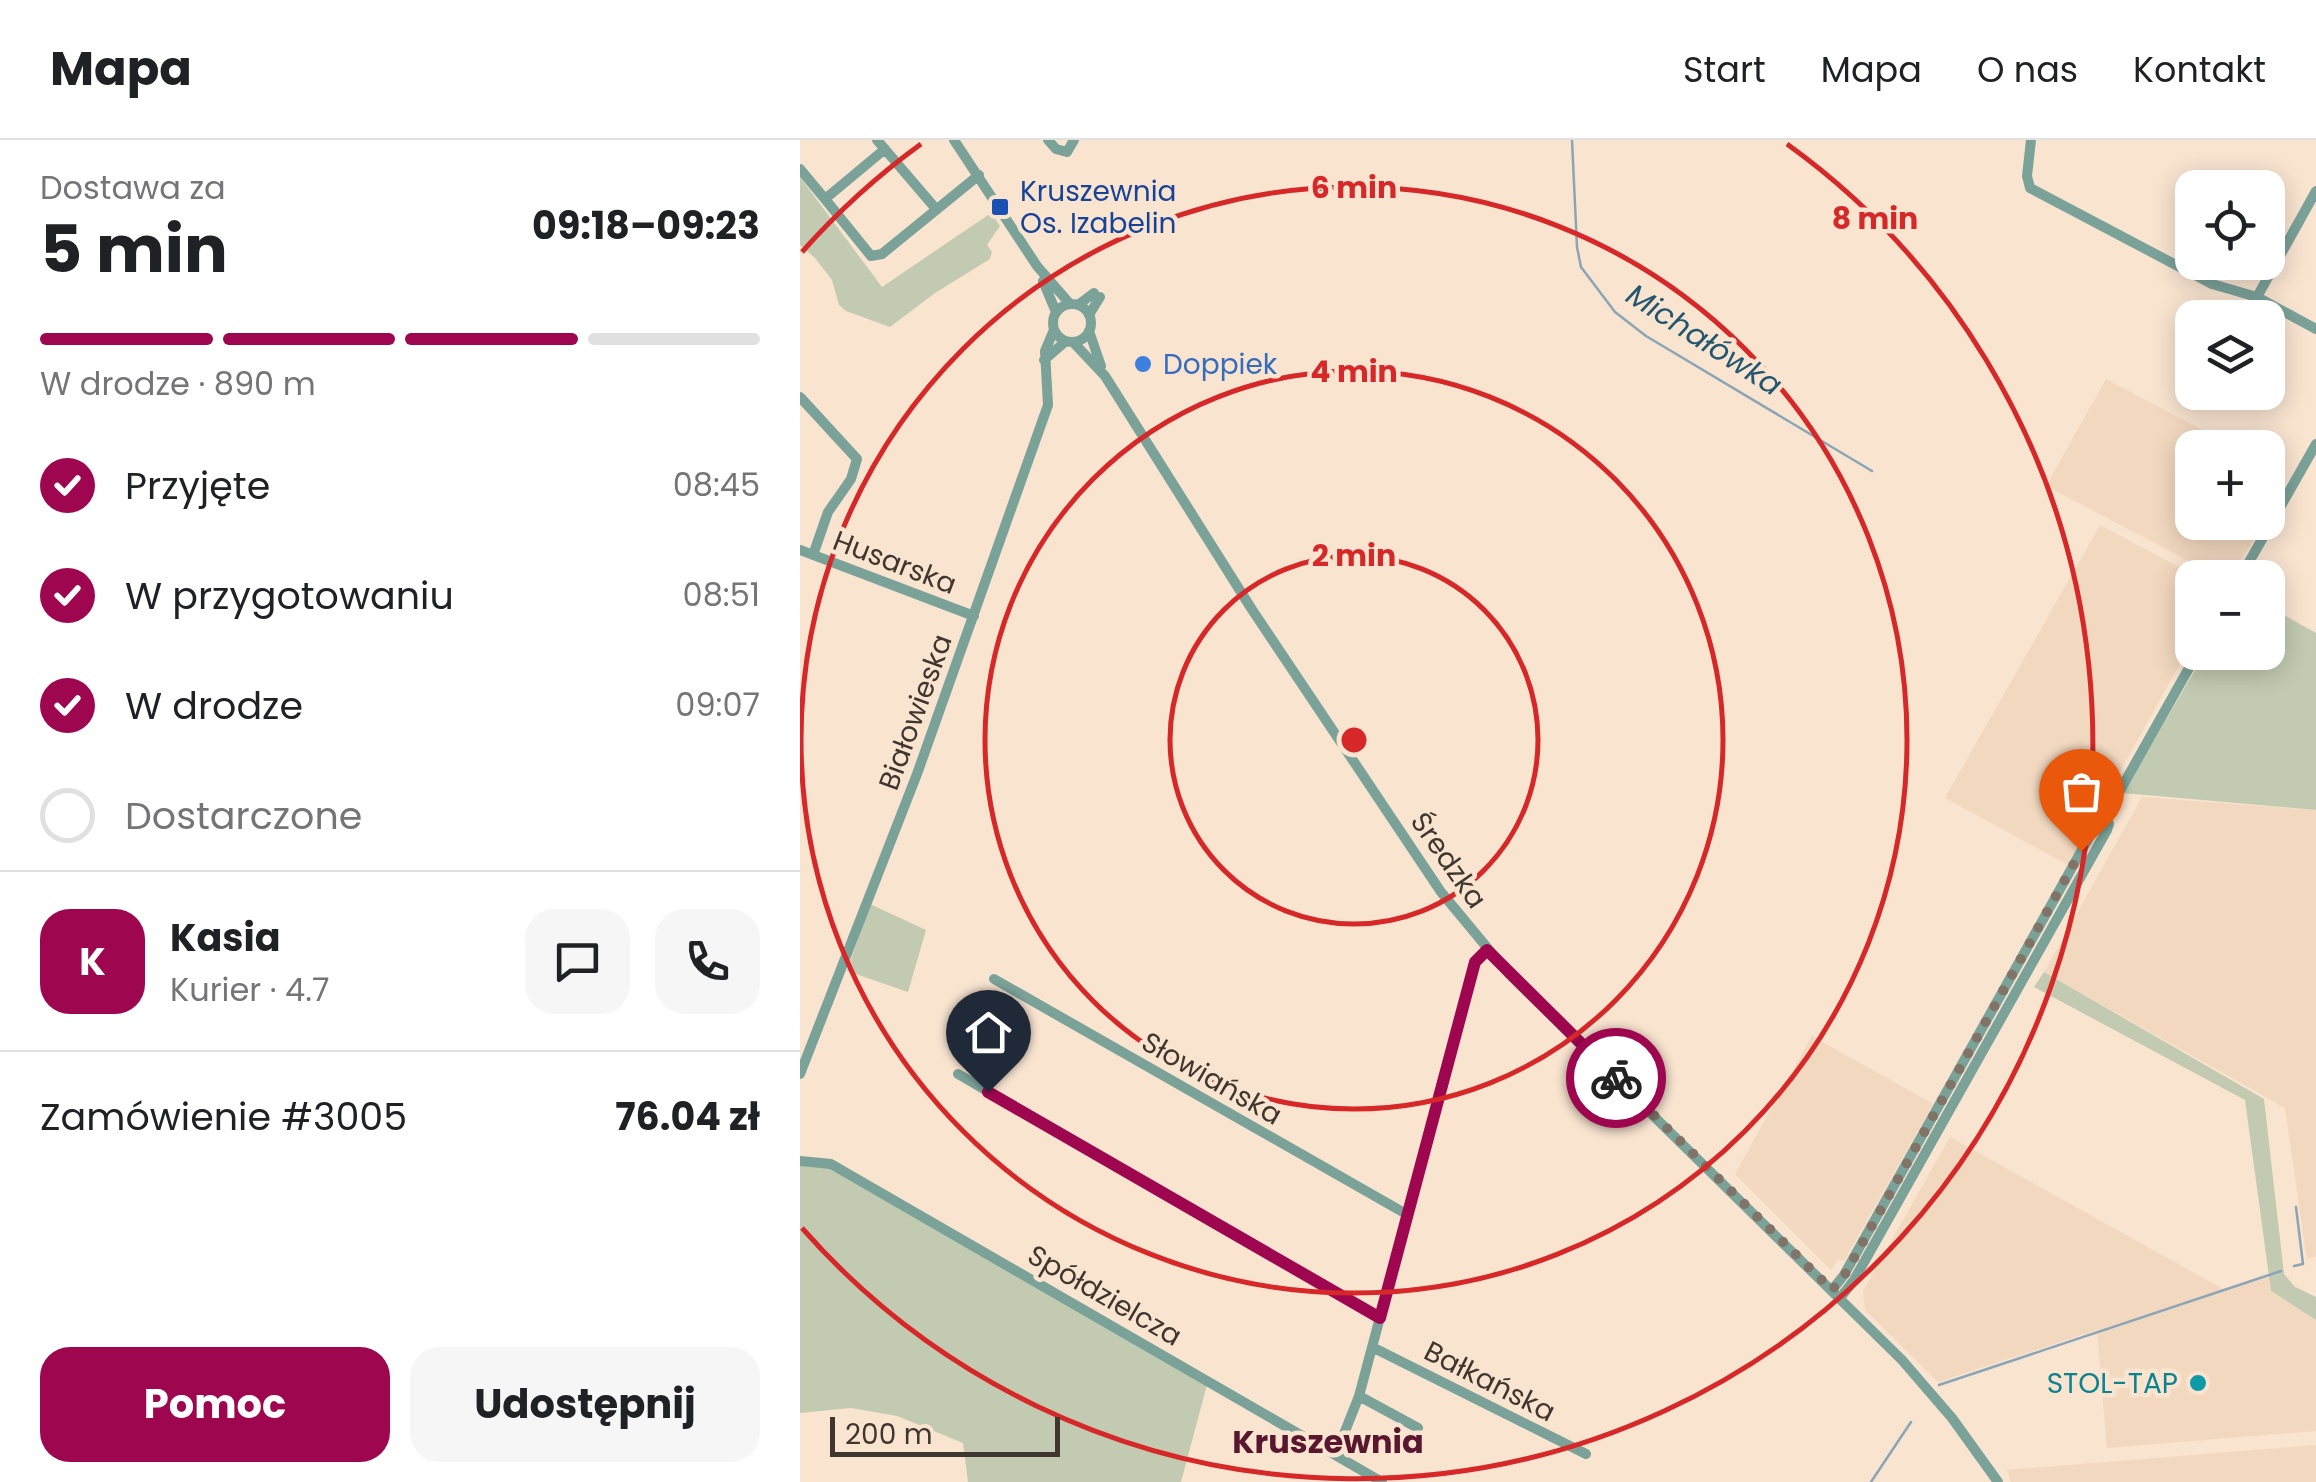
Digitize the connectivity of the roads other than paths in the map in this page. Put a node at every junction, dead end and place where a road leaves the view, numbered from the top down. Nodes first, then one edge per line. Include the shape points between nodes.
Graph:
1 (954, 140) edge
2 (1048, 140) edge
3 (1074, 140) edge
4 (2031, 140) edge
5 (881, 144) edge
6 (800, 169) edge
7 (979, 175) junction
8 (2316, 191) edge
9 (825, 198) junction
10 (936, 209) junction
11 (1037, 266) junction
12 (2257, 297) junction
13 (1074, 305) junction
14 (1056, 312) junction
15 (1089, 315) junction
16 (2316, 328) edge
17 (1054, 330) junction
18 (1089, 331) junction
19 (1069, 341) junction
20 (1044, 360) junction
21 (1105, 376) junction
22 (800, 398) edge
23 (2316, 444) edge
24 (800, 550) edge
25 (813, 554) junction
26 (2250, 560) edge
27 (974, 616) junction
28 (2188, 670) edge
29 (1487, 950) junction
30 (994, 979) dead end
31 (800, 1074) edge
32 (958, 1074) dead end
33 (800, 1161) edge
34 (1408, 1215) junction
35 (1836, 1294) junction
36 (1380, 1318) junction
37 (1372, 1348) junction
38 (1359, 1396) junction
39 (1418, 1428) dead end
40 (1336, 1454) junction
41 (1586, 1454) dead end
42 (1382, 1482) edge
43 (1998, 1482) edge

1 - 7 street
2 - 3 street via 1067,152
4 - 12 street via 2030,188 2212,284
5 - 9 street
5 - 10 street
6 - 9 street
7 - 10 street
7 - 11 street
8 - 12 street
9 - 10 street via 871,256
11 - 13 street
11 - 14 street
12 - 16 street
13 - 14 street
13 - 15 street
13 - 15 street via 1097,295
14 - 17 street
15 - 18 street
17 - 19 street
17 - 20 street, Białowieska
18 - 19 street
18 - 21 street, Średzka
19 - 20 street
19 - 21 street, Średzka
20 - 27 street, Białowieska via 1048,405
21 - 29 street, Średzka via 1251,608
22 - 25 street via 857,459
23 - 26 street
24 - 25 street, Husarska
25 - 27 street, Husarska
27 - 31 street, Białowieska
28 - 35 street
29 - 34 street via 1475,962
29 - 35 street, Średzka
30 - 34 street, Słowiańska
32 - 36 street
33 - 40 street, Spółdzielcza via 831,1164
34 - 36 street
35 - 43 street, Średzka via 1932,1392
36 - 37 street
37 - 38 street
37 - 41 street, Bałkańska
38 - 39 street
38 - 40 street
40 - 42 street, Spółdzielcza

